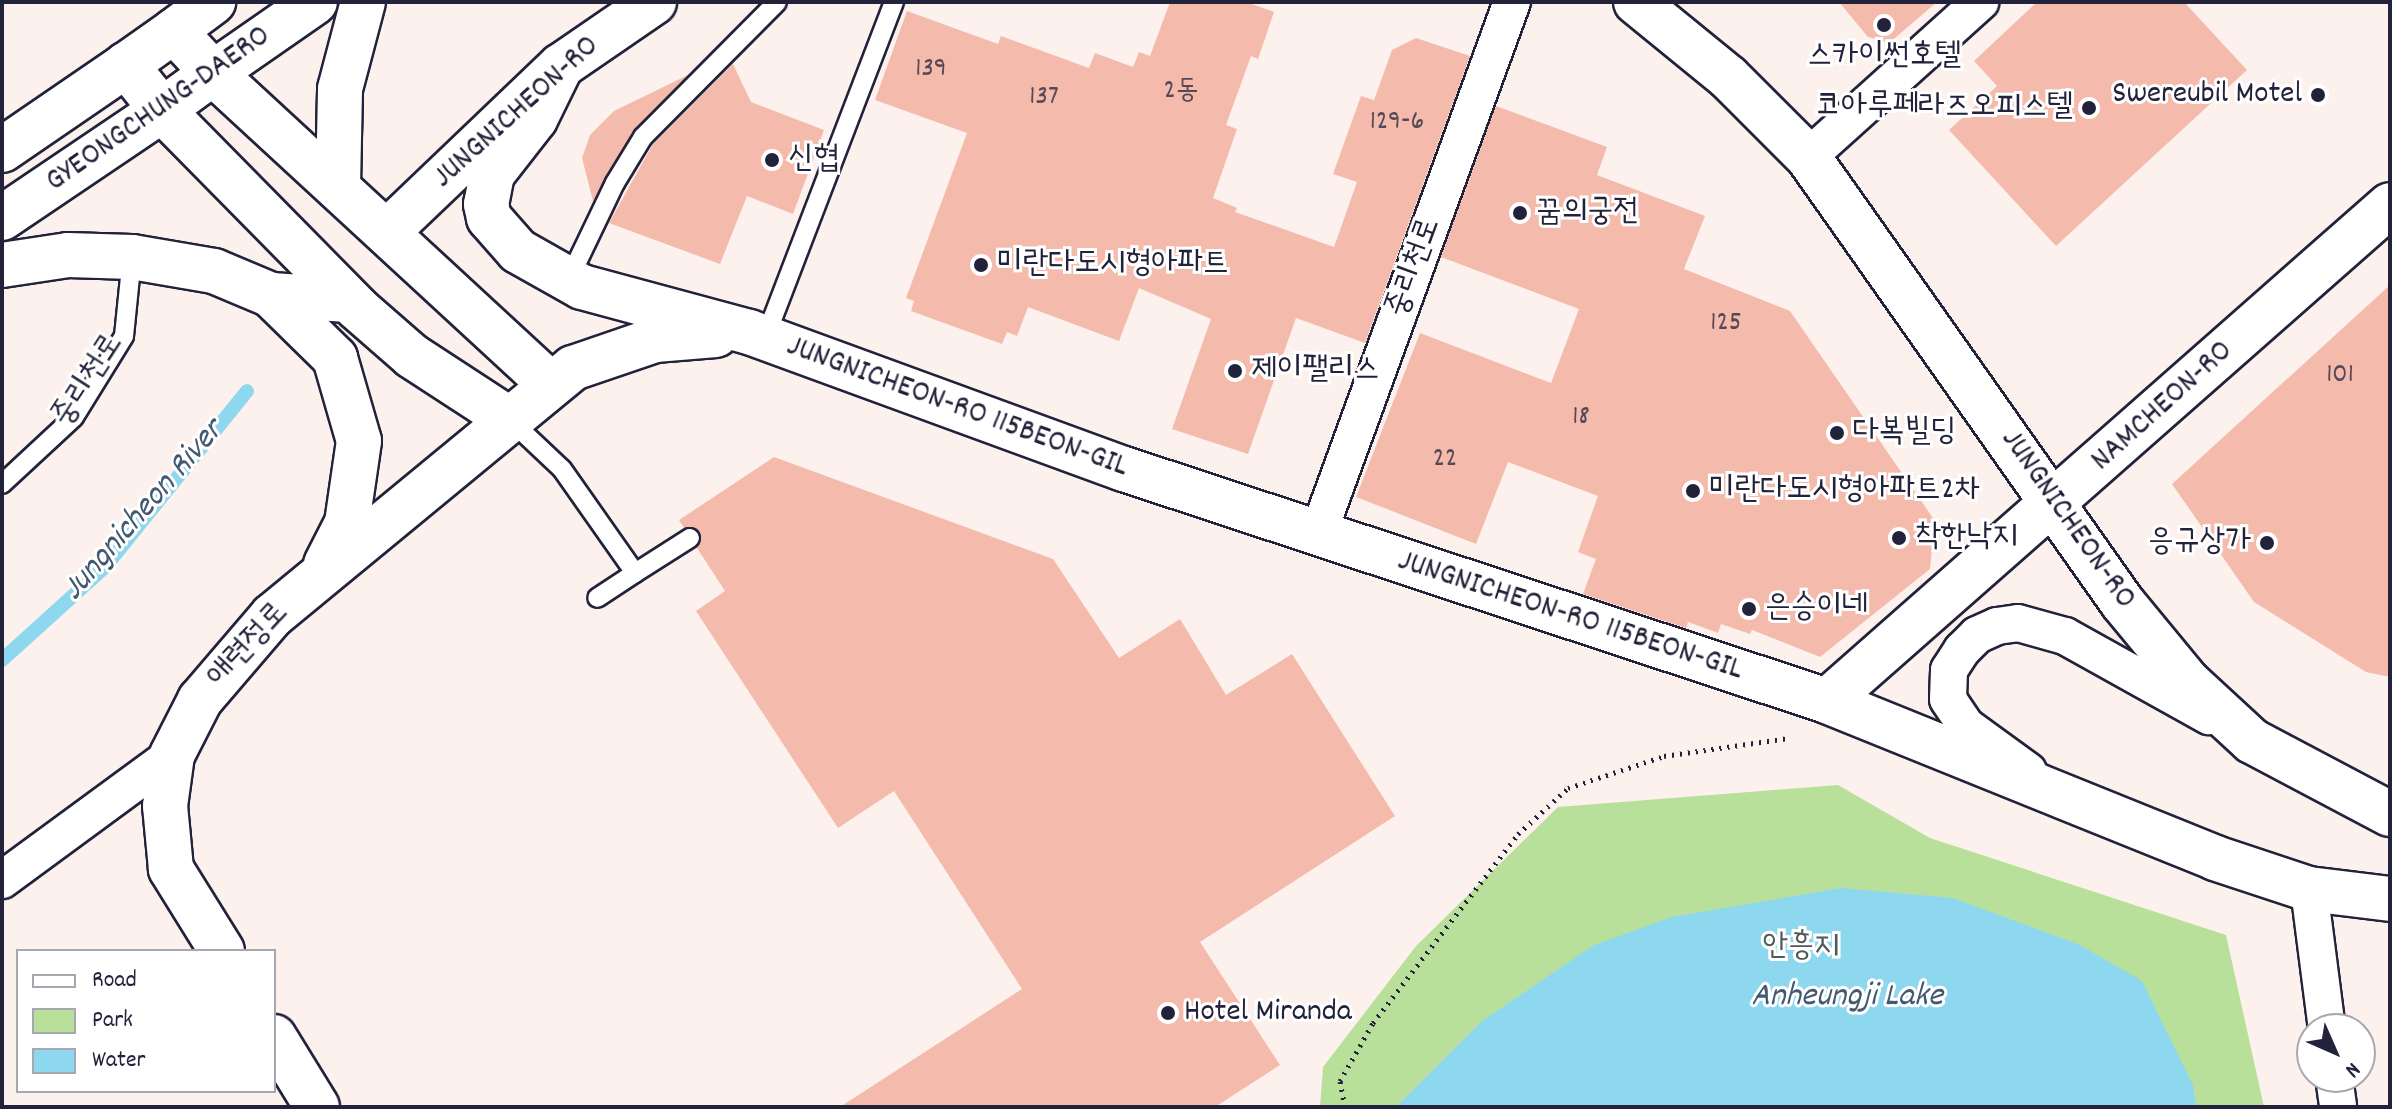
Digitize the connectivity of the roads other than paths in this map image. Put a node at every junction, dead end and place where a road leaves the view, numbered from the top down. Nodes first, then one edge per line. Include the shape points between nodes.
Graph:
1 (213, 2) edge
2 (315, 2) edge
3 (363, 2) edge
4 (654, 2) edge
5 (777, 2) edge
6 (894, 2) edge
7 (1512, 2) edge
8 (1636, 2) edge
9 (1980, 2) edge
10 (174, 31) junction
11 (126, 65) junction
12 (561, 66) junction
13 (213, 73) junction
14 (162, 110) junction
15 (2, 150) edge
16 (1808, 157) junction
17 (338, 186) junction
18 (2390, 205) edge
19 (2, 218) edge
20 (387, 232) junction
21 (132, 257) junction
22 (2, 265) edge
23 (568, 281) junction
24 (271, 295) junction
25 (348, 300) junction
26 (757, 335) junction
27 (568, 373) junction
28 (510, 420) junction
29 (2, 484) edge
30 (2055, 503) junction
31 (1318, 534) junction
32 (690, 538) dead end
33 (321, 573) junction
34 (635, 573) junction
35 (597, 598) dead end
36 (1827, 701) junction
37 (2252, 741) junction
38 (172, 755) junction
39 (2056, 792) junction
40 (2390, 814) edge
41 (2, 880) edge
42 (2309, 889) junction
43 (2390, 899) edge
44 (221, 949) edge
45 (2325, 1013) edge
46 (276, 1040) edge
47 (317, 1107) edge

1 - 10 street, GYEONGCHUNG-DAERO
2 - 13 street, GYEONGCHUNG-DAERO
3 - 17 street via 340,89
4 - 12 street, JUNGNICHEON-RO
5 - 23 lane via 643,137
6 - 26 lane
7 - 31 street, 중리천로
8 - 16 street, JUNGNICHEON-RO via 1728,77
9 - 16 street
10 - 11 street, GYEONGCHUNG-DAERO
10 - 13 street
11 - 14 street
11 - 15 street, GYEONGCHUNG-DAERO
12 - 20 street, JUNGNICHEON-RO
12 - 23 street via 535,119 492,174 486,204 489,218 518,251
13 - 14 street, GYEONGCHUNG-DAERO
13 - 17 street
14 - 19 street, GYEONGCHUNG-DAERO
14 - 25 street
16 - 30 street, JUNGNICHEON-RO
17 - 20 street
18 - 30 street, NAMCHEON-RO
20 - 27 street
21 - 22 street via 68,255
21 - 24 street via 214,271
21 - 29 lane, 중리천로 via 124,336 74,417
23 - 26 street, JUNGNICHEON-RO 115BEON-GIL
23 - 27 street via 596,317 599,333
24 - 25 street
24 - 33 street via 335,358 359,441 347,523
25 - 28 street via 412,356
26 - 27 street via 655,340
26 - 31 street, JUNGNICHEON-RO 115BEON-GIL
27 - 28 street, 애련정로
28 - 33 street, 애련정로
28 - 34 lane via 562,469
30 - 36 street, NAMCHEON-RO
30 - 37 street, JUNGNICHEON-RO via 2122,602 2188,682
31 - 36 street, JUNGNICHEON-RO 115BEON-GIL
32 - 34 lane
33 - 38 street, 애련정로 via 272,616 200,700
34 - 35 lane
36 - 39 street, JUNGNICHEON-RO 115BEON-GIL
37 - 39 street via 2089,646 2040,627 1997,626 1962,650 1949,670 1948,699 1966,726
37 - 40 street, JUNGNICHEON-RO
38 - 41 street
38 - 44 street, 애련정로 via 165,806 171,869
39 - 42 street, JUNGNICHEON-RO 115BEON-GIL via 2187,848
42 - 43 street, JUNGNICHEON-RO 115BEON-GIL
42 - 45 street
46 - 47 street

